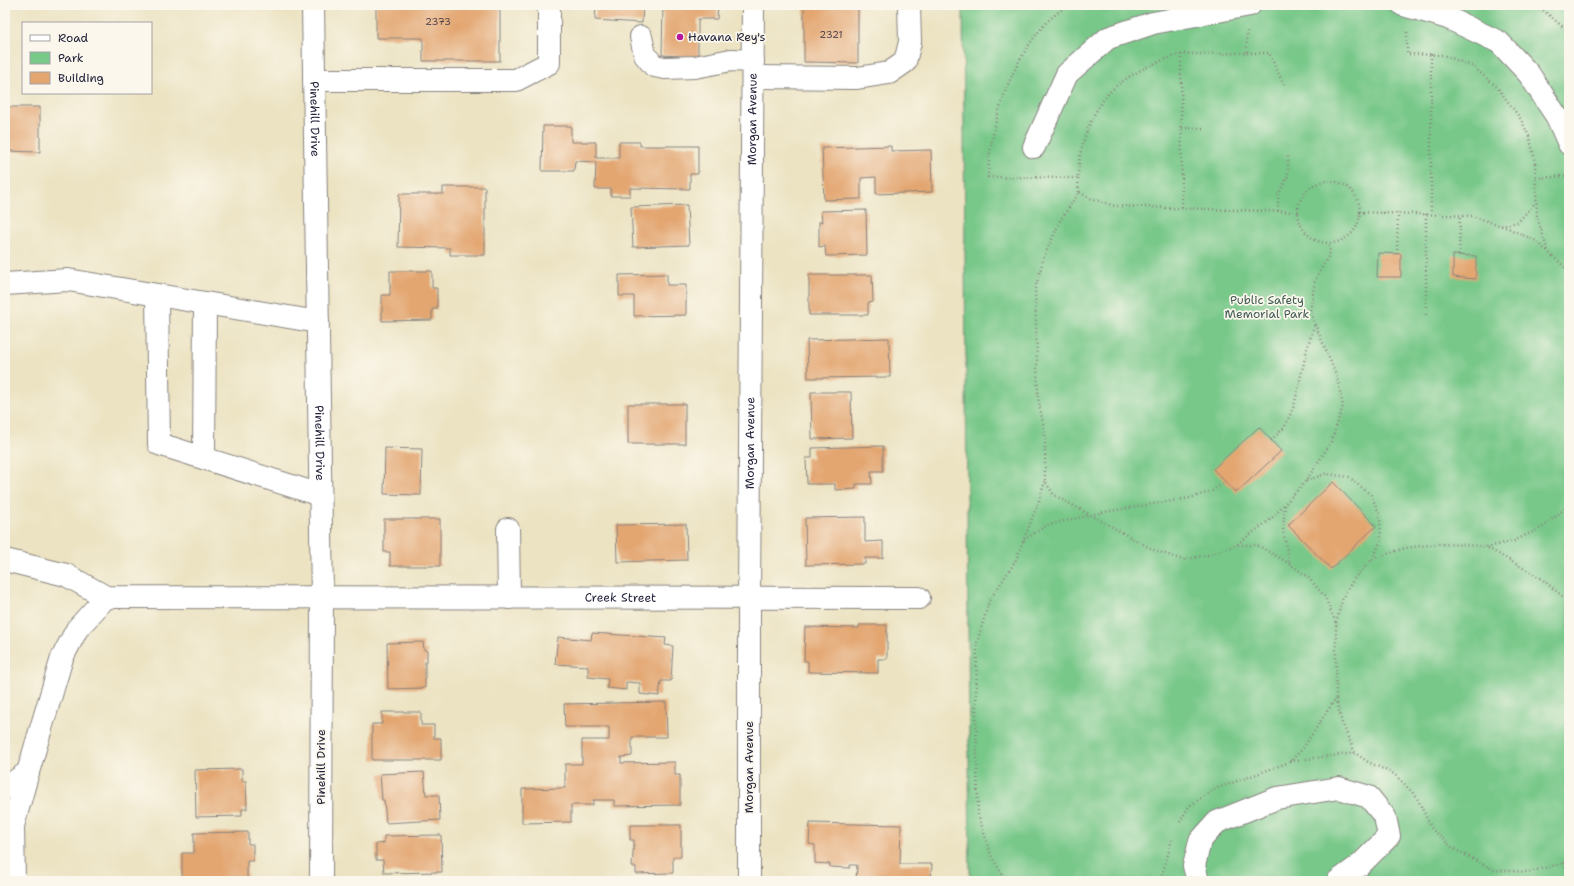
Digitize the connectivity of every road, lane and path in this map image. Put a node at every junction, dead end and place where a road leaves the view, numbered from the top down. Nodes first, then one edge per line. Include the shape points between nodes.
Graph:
1 (313, 5) edge
2 (549, 5) edge
3 (753, 5) edge
4 (909, 5) edge
5 (1249, 5) edge
6 (1537, 5) edge
7 (1405, 6) edge
8 (1569, 32) edge
9 (641, 37) dead end
10 (1247, 53) junction
11 (1181, 54) junction
12 (1431, 54) junction
13 (753, 69) junction
14 (314, 80) junction
15 (1284, 85) dead end
16 (1182, 128) junction
17 (1205, 128) dead end
18 (1569, 144) edge
19 (1034, 147) dead end
20 (1288, 155) dead end
21 (1569, 176) edge
22 (1536, 178) junction
23 (1079, 192) junction
24 (1536, 202) junction
25 (1182, 208) junction
26 (1278, 211) junction
27 (1298, 212) junction
28 (1359, 212) junction
29 (1398, 213) junction
30 (1426, 214) junction
31 (1431, 214) junction
32 (1460, 215) junction
33 (1501, 226) junction
34 (1329, 243) junction
35 (1548, 251) junction
36 (1397, 254) dead end
37 (1458, 255) dead end
38 (1569, 271) edge
39 (5, 284) edge
40 (157, 295) junction
41 (205, 303) junction
42 (1426, 316) dead end
43 (318, 322) junction
44 (1315, 323) junction
45 (1271, 440) dead end
46 (204, 458) junction
47 (1045, 481) junction
48 (1306, 481) junction
49 (1225, 482) dead end
50 (320, 495) junction
51 (1285, 504) junction
52 (1569, 505) edge
53 (1090, 515) junction
54 (508, 529) dead end
55 (1024, 540) junction
56 (1236, 545) junction
57 (1488, 547) junction
58 (1373, 559) junction
59 (5, 560) edge
60 (1290, 566) junction
61 (106, 597) junction
62 (322, 598) junction
63 (509, 598) junction
64 (749, 598) junction
65 (919, 598) dead end
66 (1569, 602) edge
67 (1336, 623) junction
68 (1336, 698) junction
69 (1355, 753) junction
70 (1290, 762) junction
71 (28, 772) junction
72 (5, 788) edge
73 (1177, 828) dead end
74 (1174, 835) dead end
75 (1569, 860) edge
76 (1564, 864) junction
77 (14, 881) edge
78 (321, 881) edge
79 (749, 881) edge
80 (1006, 881) edge
81 (1158, 881) edge
82 (1198, 881) edge
83 (1338, 881) edge
84 (1569, 881) edge

1 - 14 street, Pinehill Drive
2 - 14 street via 549,63 516,80
3 - 13 street, Morgan Avenue
4 - 13 street via 910,42 905,62 889,73 857,78
5 - 10 path
5 - 19 street via 1154,23 1108,38 1067,74
6 - 8 path
7 - 12 path via 1407,54
7 - 18 street via 1448,18 1499,42 1529,74 1557,117
9 - 13 street via 645,55 654,66 695,67 731,60
10 - 11 path
10 - 15 path via 1269,53
11 - 16 path
11 - 23 path via 1135,73 1108,94 1094,115 1082,145 1077,178
12 - 22 path via 1443,55 1472,66 1497,87 1520,118 1529,136
12 - 31 path
13 - 64 street, Morgan Avenue
14 - 43 street, Pinehill Drive
16 - 17 path
16 - 25 path
20 - 26 path via 1288,176 1278,195
21 - 22 path
22 - 24 path
23 - 25 path via 1115,206
23 - 47 path via 1060,221 1044,257 1035,289 1038,397 1045,434
24 - 33 path via 1518,222
24 - 35 path via 1537,217
25 - 26 path
26 - 27 path
27 - 28 path via 1299,202 1304,193 1311,186 1329,181 1349,188 1356,197
27 - 34 path via 1303,230 1310,237 1319,242
28 - 29 path
28 - 34 path via 1356,228 1339,241
29 - 30 path
29 - 36 path
30 - 31 path
30 - 42 path
31 - 32 path
32 - 33 path via 1472,216
32 - 37 path
33 - 35 path via 1536,240
34 - 44 path via 1330,253 1315,280 1310,312
35 - 38 path
39 - 40 street via 68,280
40 - 41 street
40 - 46 street via 159,444
41 - 43 street
41 - 46 street
43 - 50 street, Pinehill Drive
44 - 45 path via 1294,406 1284,428
44 - 48 path via 1337,377 1343,406 1331,442
46 - 50 street
47 - 53 path via 1054,495
47 - 55 path
48 - 51 path
48 - 58 path via 1325,474 1350,477 1371,495 1380,515 1381,540
49 - 53 path via 1212,491 1190,498
50 - 62 street, Pinehill Drive
51 - 56 path via 1271,519
51 - 60 path via 1283,531
52 - 57 path via 1543,527 1514,541
53 - 55 path via 1047,525
53 - 56 path via 1154,550 1183,560
54 - 63 street
55 - 80 path via 1015,562 989,601 977,643 978,814 990,855
56 - 60 path via 1256,545
57 - 58 path via 1438,544 1405,548
57 - 66 path via 1542,580
58 - 67 path via 1355,577 1343,597
59 - 61 street via 66,575
60 - 67 path via 1307,576 1324,597
61 - 62 street, Creek Street
61 - 71 street via 77,629 62,658
62 - 63 street, Creek Street
62 - 78 street, Pinehill Drive
63 - 64 street, Creek Street
64 - 65 street, Creek Street
64 - 79 street, Morgan Avenue
67 - 68 path
68 - 69 path via 1342,723
68 - 70 path via 1303,748
69 - 70 path
69 - 76 path via 1394,774 1416,796 1432,830 1454,849 1494,870 1529,872
70 - 73 path via 1215,789 1189,806
71 - 72 street
71 - 77 street via 13,826
74 - 81 path
75 - 76 path
76 - 84 path
82 - 83 street via 1194,866 1200,841 1217,822 1277,798 1339,788 1369,797 1385,817 1389,836 1360,865

